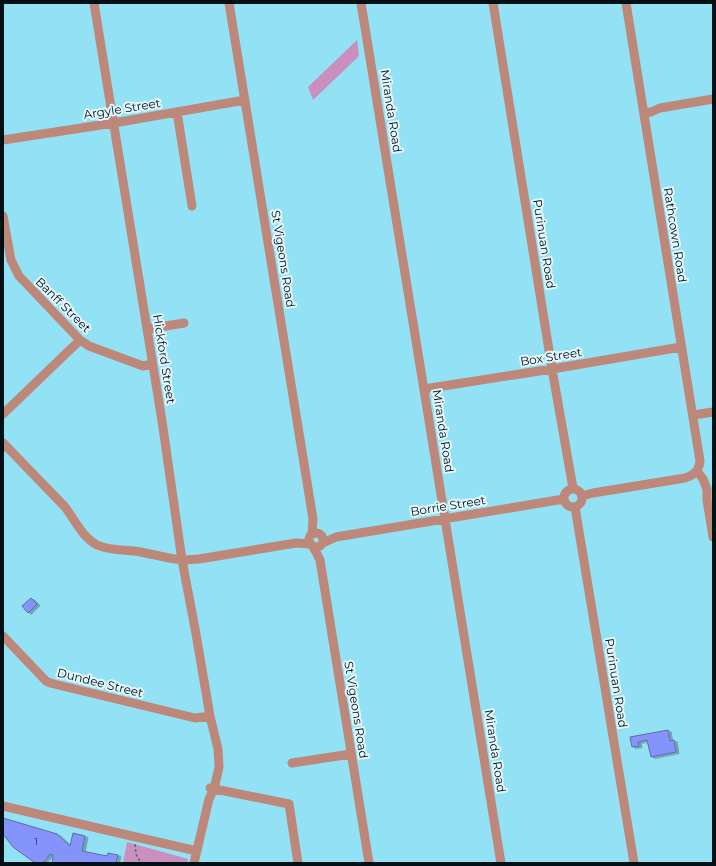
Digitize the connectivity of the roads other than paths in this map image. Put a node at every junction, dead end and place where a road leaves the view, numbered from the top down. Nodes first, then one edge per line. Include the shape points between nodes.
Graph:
1 (94, 3) edge
2 (229, 3) edge
3 (361, 3) edge
4 (493, 3) edge
5 (626, 3) edge
6 (713, 99) edge
7 (245, 100) junction
8 (643, 110) junction
9 (177, 112) junction
10 (114, 123) junction
11 (3, 140) edge
12 (192, 206) dead end
13 (3, 216) edge
14 (184, 323) dead end
15 (147, 329) junction
16 (80, 340) junction
17 (681, 347) junction
18 (152, 364) junction
19 (552, 369) junction
20 (424, 389) junction
21 (713, 412) edge
22 (3, 414) edge
23 (693, 415) junction
24 (3, 443) edge
25 (695, 473) junction
26 (573, 488) junction
27 (582, 496) junction
28 (564, 499) junction
29 (575, 507) junction
30 (444, 519) junction
31 (713, 537) edge
32 (316, 539) junction
33 (182, 560) junction
34 (3, 636) edge
35 (210, 717) junction
36 (351, 754) junction
37 (292, 763) dead end
38 (212, 788) junction
39 (3, 806) edge
40 (197, 851) junction
41 (194, 863) edge
42 (298, 863) edge
43 (369, 863) edge
44 (501, 863) edge
45 (634, 863) edge

1 - 10 street, Hickford Street
2 - 7 street, St Vigeons Road
3 - 20 street, Miranda Road
4 - 19 street, Purinuan Road
5 - 8 street, Rathcown Road
6 - 8 street
7 - 9 street, Argyle Street
7 - 32 street, St Vigeons Road
8 - 17 street, Rathcown Road
9 - 10 street, Argyle Street
9 - 12 street
10 - 11 street, Argyle Street
10 - 15 street, Hickford Street
13 - 16 street, Banff Street via 11,260 19,276
14 - 15 street
15 - 18 street, Hickford Street
16 - 18 street, Banff Street via 89,346 143,366
16 - 22 street
17 - 19 street, Box Street
17 - 23 street, Rathcown Road
18 - 33 street, Hickford Street
19 - 20 street, Box Street
19 - 26 street, Purinuan Road
20 - 30 street, Miranda Road
21 - 23 street
23 - 25 street, Rathcown Road via 700,462
24 - 33 street, Borrie Street via 71,515 100,540 134,551
25 - 27 street via 683,478
25 - 31 street via 707,500
26 - 27 street via 579,490
26 - 28 street via 568,490
27 - 29 street via 580,504
28 - 29 street via 568,505
28 - 30 street, Borrie Street
29 - 45 street, Purinuan Road
30 - 32 street, Borrie Street
30 - 44 street, Miranda Road
32 - 33 street, Borrie Street
32 - 36 street, St Vigeons Road
33 - 35 street, Hickford Street
34 - 35 street, Dundee Street via 50,684 195,718
35 - 38 street, Hickford Street via 219,761
36 - 37 street
36 - 43 street, St Vigeons Road
38 - 40 street, Hickford Street
38 - 42 street via 289,804
39 - 40 street
40 - 41 street, Hickford Street

